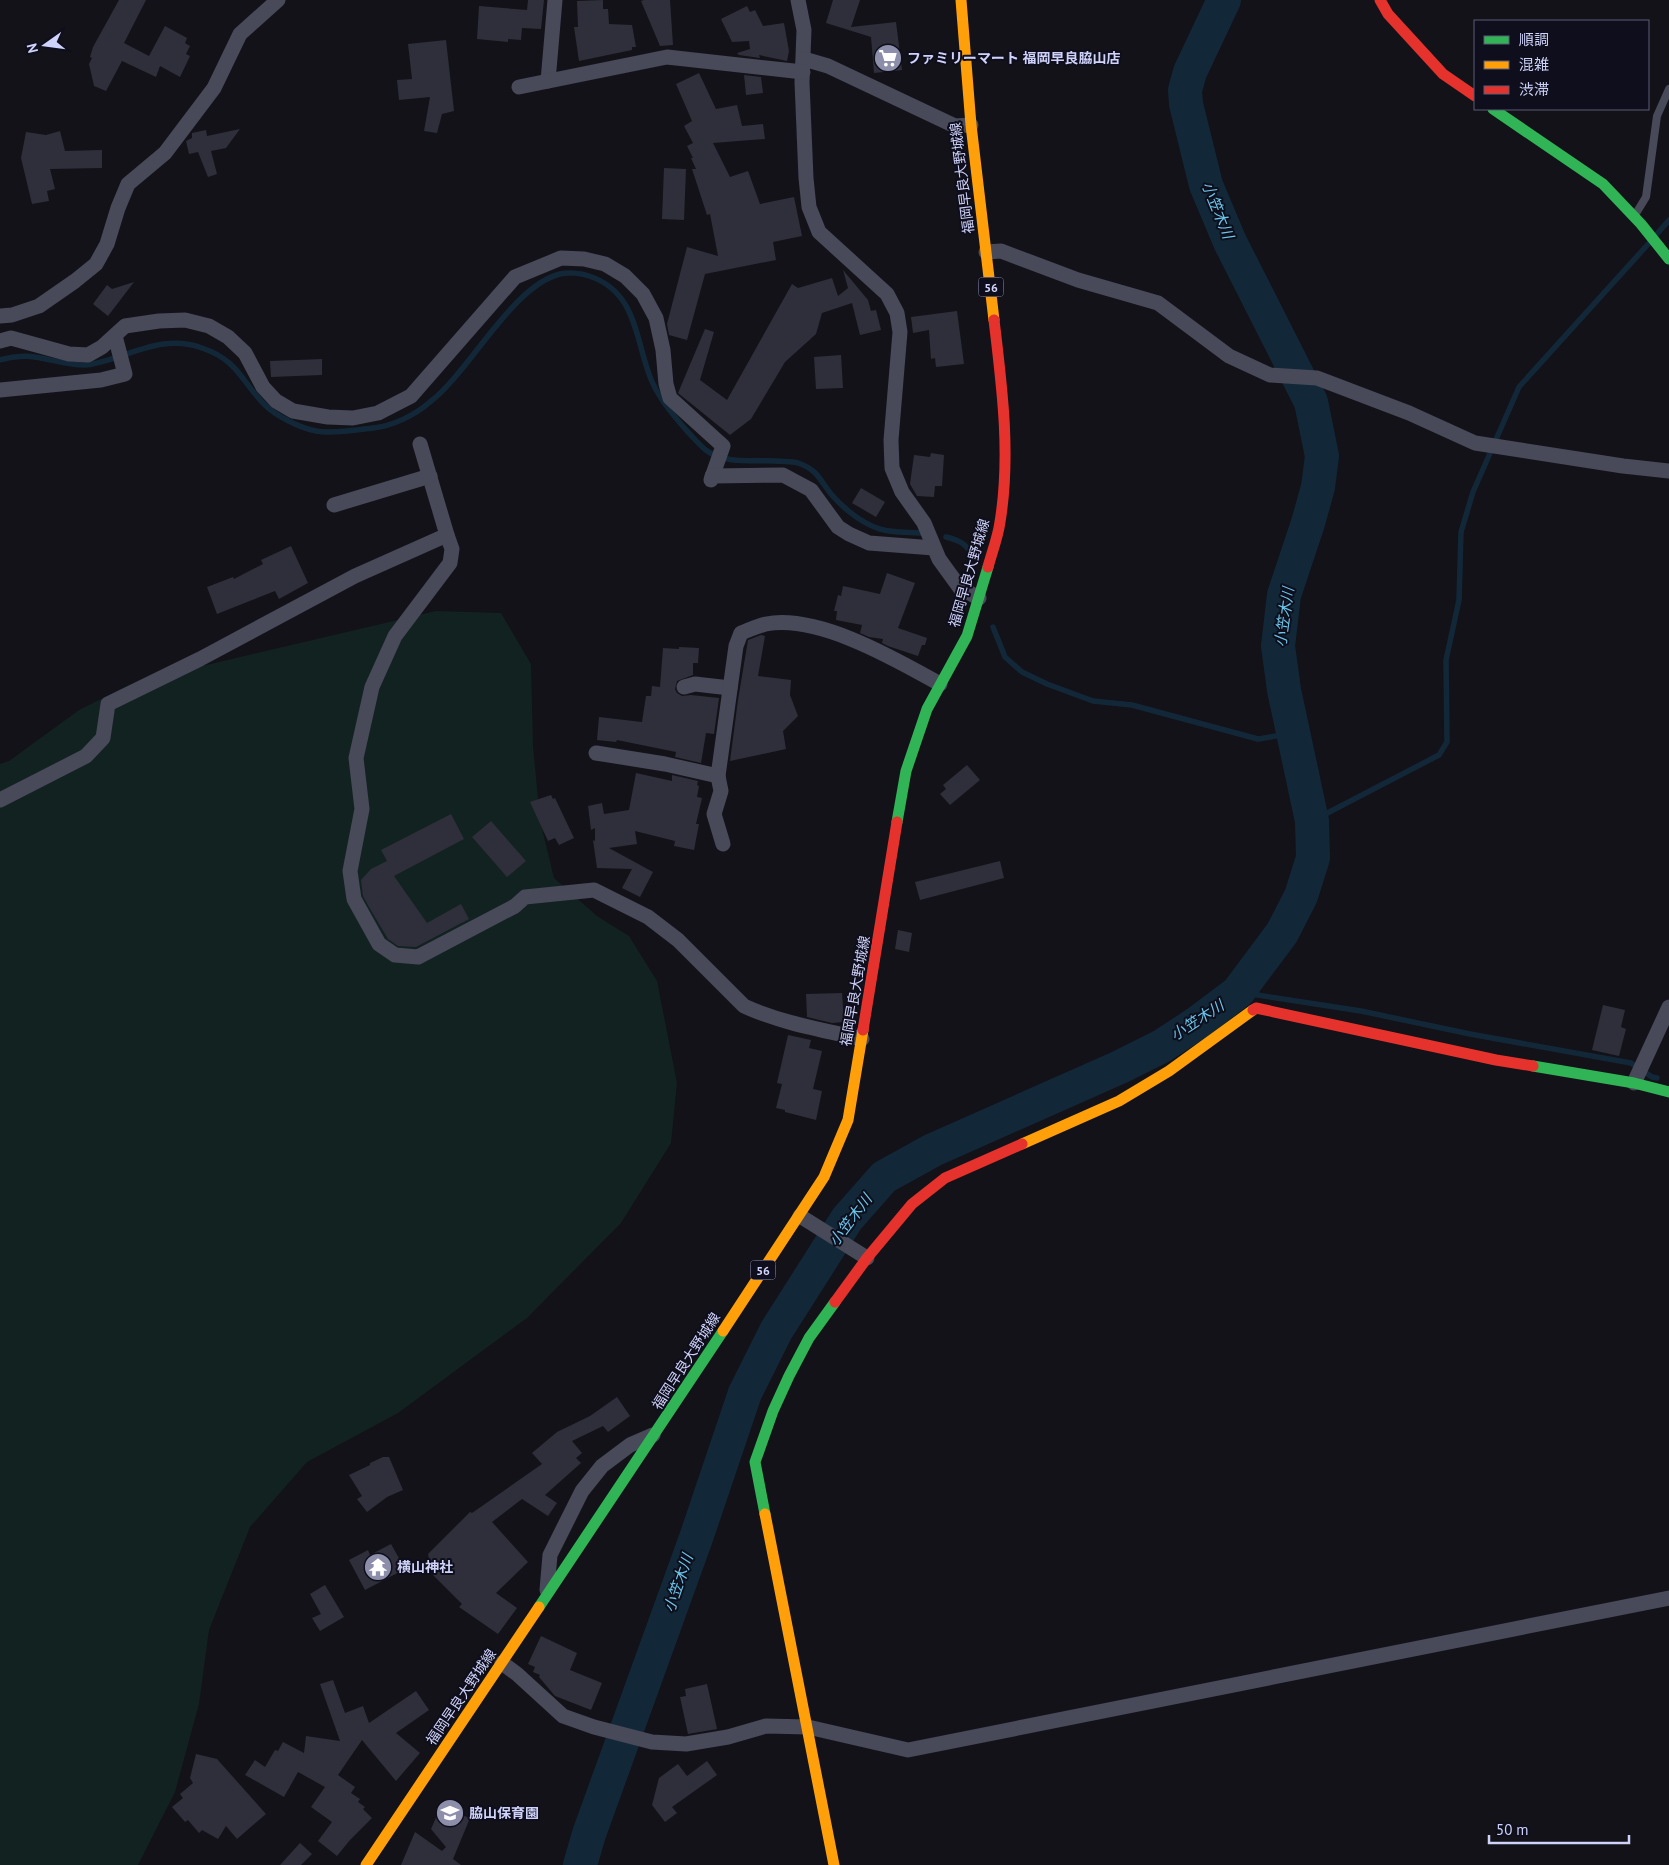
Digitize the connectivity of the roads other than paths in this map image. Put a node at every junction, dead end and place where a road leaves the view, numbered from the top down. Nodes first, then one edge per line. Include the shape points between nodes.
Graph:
1 (278, 0) edge
2 (555, 0) edge
3 (798, 0) edge
4 (961, 0) edge
5 (1380, 0) edge
6 (803, 66) junction
7 (548, 81) junction
8 (519, 87) dead end
9 (1669, 89) edge
10 (1474, 95) edge
11 (1494, 110) edge
12 (971, 125) junction
13 (1638, 220) junction
14 (1667, 250) edge
15 (986, 252) junction
16 (0, 316) edge
17 (116, 340) junction
18 (0, 341) edge
19 (0, 390) edge
20 (420, 444) dead end
21 (1669, 471) edge
22 (430, 476) junction
23 (334, 505) dead end
24 (448, 535) junction
25 (934, 548) junction
26 (979, 598) junction
27 (940, 684) junction
28 (684, 687) dead end
29 (730, 688) junction
30 (596, 753) dead end
31 (718, 776) junction
32 (0, 800) edge
33 (723, 844) dead end
34 (1669, 1007) edge
35 (862, 1039) junction
36 (1634, 1082) junction
37 (1669, 1092) edge
38 (800, 1216) junction
39 (868, 1258) junction
40 (655, 1435) junction
41 (546, 1597) junction
42 (1669, 1598) edge
43 (502, 1664) junction
44 (808, 1728) junction
45 (366, 1865) edge
46 (834, 1865) edge

1 - 16 street via 240,34 214,88 165,152 128,184 107,244 96,264 39,306
2 - 7 street
3 - 6 street via 804,30
4 - 12 main road, 福岡早良大野城線 / 56
5 - 10 main road via 1388,14 1443,74
6 - 7 street via 667,57
6 - 12 street via 828,66 954,126
6 - 25 street via 809,207 819,232 887,294 897,313 900,332 891,440 892,468 902,492 924,523
7 - 8 street
9 - 13 lane via 1657,116 1646,197
11 - 13 main road via 1603,184
12 - 15 main road, 福岡早良大野城線 / 56
13 - 14 main road
15 - 21 street via 1001,251 1078,280 1158,303 1229,356 1270,375 1318,378 1475,443
15 - 26 main road, 福岡早良大野城線 / 56 via 1006,450 1000,523
17 - 18 street via 88,354 69,354 11,338
17 - 19 street via 125,374 101,380
17 - 25 street via 126,326 159,321 185,320 209,326 228,337 245,353 263,387 276,401 293,411 354,418 378,413 411,396 515,277 561,258 605,264 625,276 643,294 656,318 670,398 723,446 712,475 783,475 811,490 838,527 849,534 869,542
20 - 22 street
22 - 23 street
22 - 24 street
24 - 32 street via 355,576 108,704 103,738 86,756
24 - 35 street via 452,549 450,563 395,636 372,688 356,758 362,809 350,871 354,900 379,944 395,955 418,957 525,898 594,890 648,917 678,940 744,1006 795,1023
25 - 26 street via 960,588
26 - 27 main road, 福岡早良大野城線 / 56 via 967,636
27 - 29 street via 892,657 834,633 796,624 766,624 740,633
27 - 35 main road, 福岡早良大野城線 / 56 via 927,709 906,771
28 - 29 street via 695,684
29 - 31 street
30 - 31 street
31 - 33 street via 721,791 714,814
34 - 36 street
35 - 38 main road, 福岡早良大野城線 / 56 via 848,1120 824,1177
36 - 37 main road
36 - 39 main road via 1496,1060 1256,1008 1169,1071 1119,1100 945,1178 912,1204
38 - 39 street
38 - 40 main road, 福岡早良大野城線 / 56
39 - 44 main road via 809,1338 773,1411 755,1462
40 - 41 main road, 福岡早良大野城線 / 56
40 - 41 street via 630,1445 602,1466 582,1491 550,1555
41 - 43 main road, 福岡早良大野城線 / 56
42 - 44 street via 908,1750
43 - 44 street via 562,1716 652,1742 686,1744 728,1738 766,1726
43 - 45 main road, 福岡早良大野城線 / 56
44 - 46 main road

